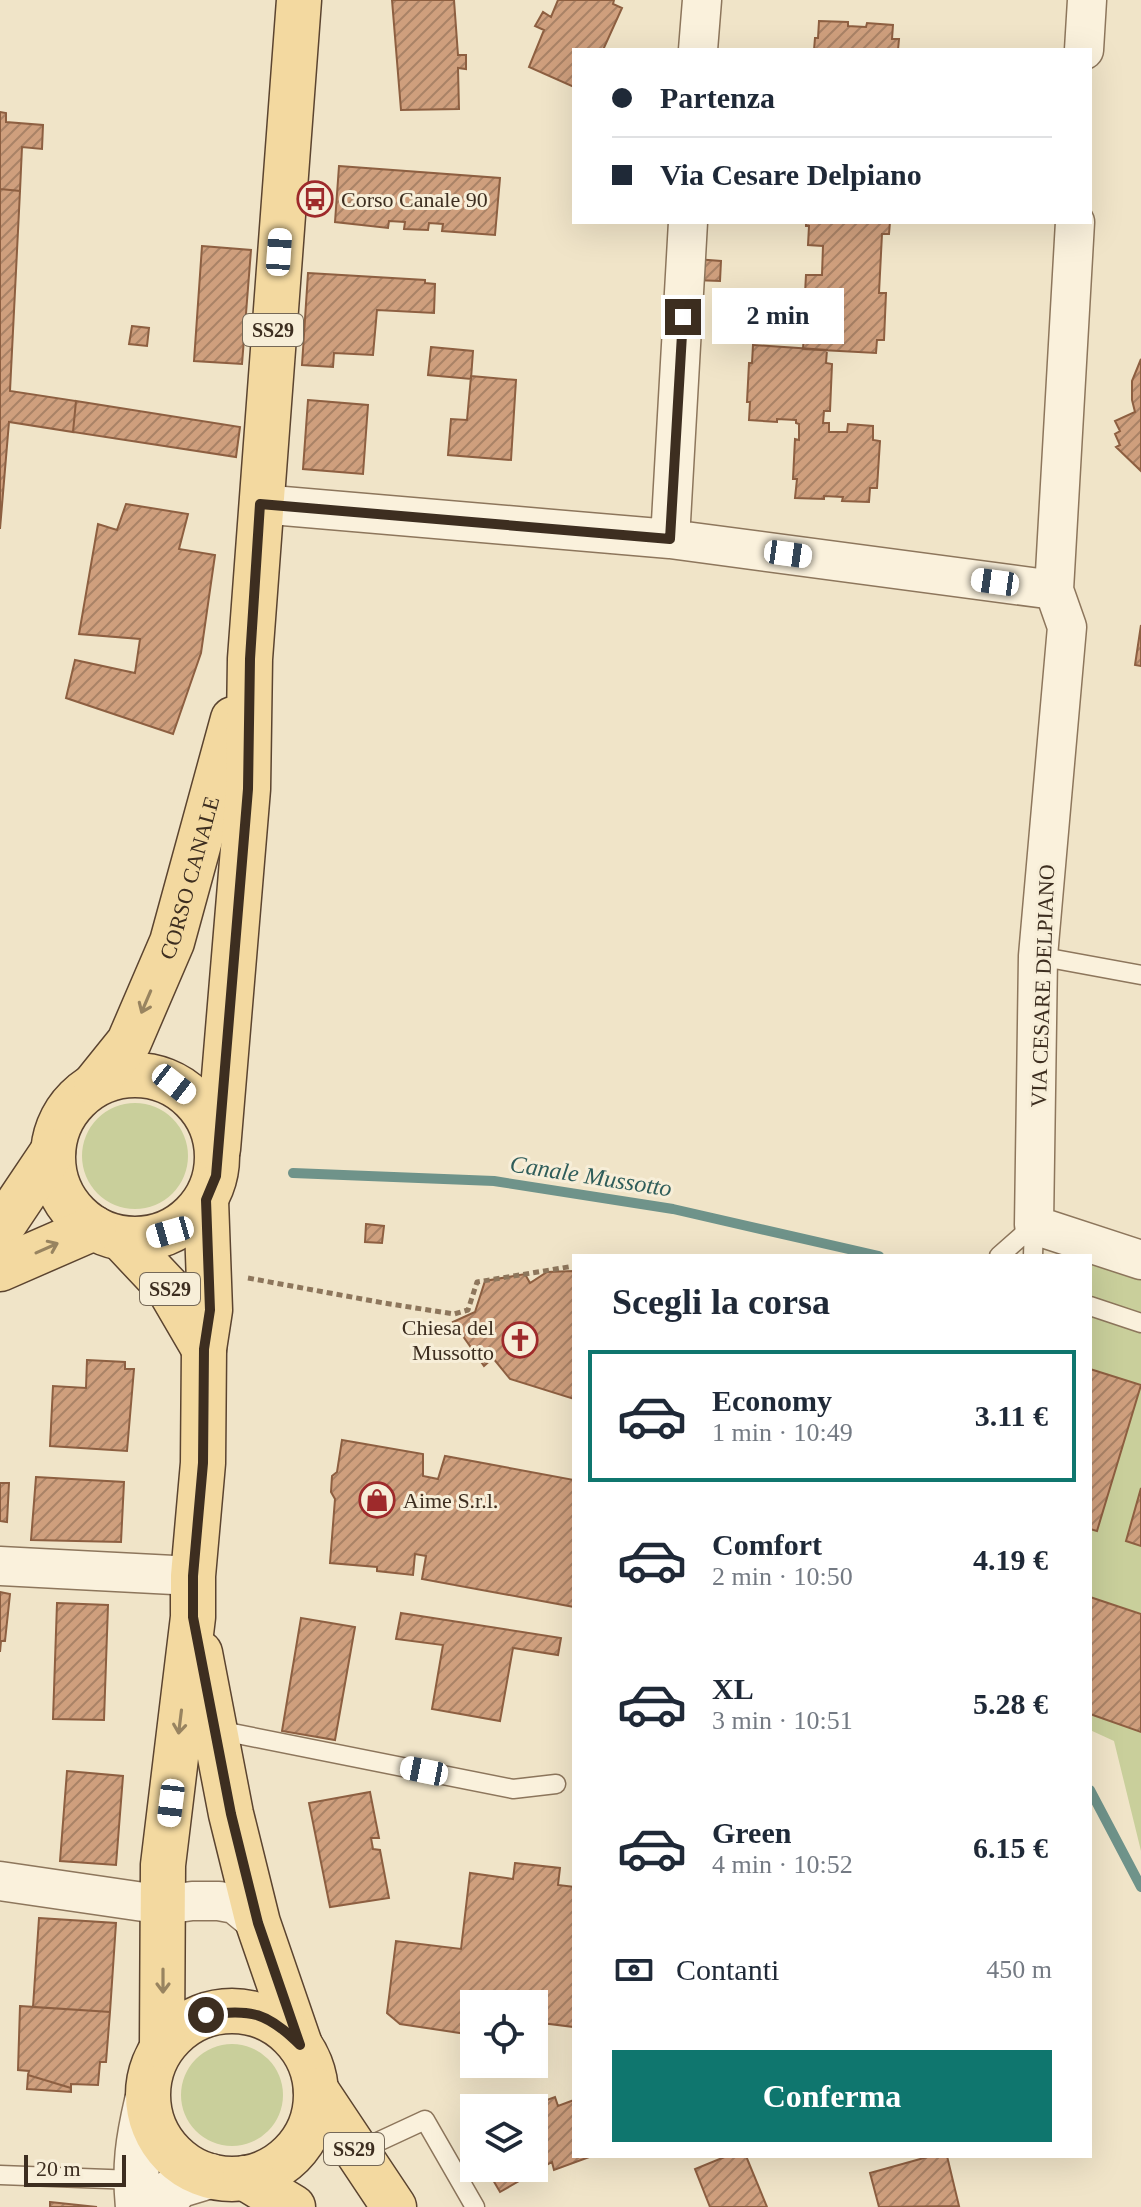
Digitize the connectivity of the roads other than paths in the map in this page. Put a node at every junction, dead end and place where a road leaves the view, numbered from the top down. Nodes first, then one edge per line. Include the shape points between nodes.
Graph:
1 (299, 0) edge
2 (702, 0) edge
3 (1087, 0) edge
4 (698, 48) edge
5 (1084, 48) edge
6 (688, 224) edge
7 (1075, 224) edge
8 (260, 504) junction
9 (670, 539) junction
10 (1054, 590) junction
11 (250, 659) junction
12 (1038, 956) junction
13 (1141, 975) edge
14 (96, 1083) junction
15 (218, 1149) junction
16 (53, 1151) junction
17 (206, 1200) junction
18 (0, 1230) edge
19 (108, 1233) junction
20 (1034, 1241) edge
21 (1004, 1254) edge
22 (1141, 1260) edge
23 (0, 1269) edge
24 (1092, 1307) edge
25 (1141, 1323) edge
26 (204, 1349) junction
27 (0, 1566) edge
28 (193, 1596) junction
29 (216, 1730) junction
30 (556, 1784) dead end
31 (0, 1881) edge
32 (164, 1905) junction
33 (258, 1923) junction
34 (300, 2045) junction
35 (162, 2046) junction
36 (316, 2090) junction
37 (147, 2101) junction
38 (356, 2152) junction
39 (0, 2175) edge
40 (227, 2177) junction
41 (145, 2198) edge
42 (293, 2207) edge
43 (394, 2207) edge
44 (475, 2207) edge

1 - 8 main road, CORSO CANALE / SS29
2 - 4 street
3 - 5 street
6 - 9 street
7 - 10 street, VIA CESARE DELPIANO
8 - 9 street
8 - 11 main road, CORSO CANALE / SS29
9 - 10 street
10 - 12 street, VIA CESARE DELPIANO via 1067,627
11 -> 14 main road, CORSO CANALE / SS29 via 172,942 129,1042
11 - 15 main road, CORSO CANALE / SS29 via 248,789
12 - 13 lane
12 - 20 street, VIA CESARE DELPIANO
14 - 15 main road via 122,1075 149,1075 174,1084 211,1123
14 - 16 main road via 74,1101 59,1124
15 - 17 main road via 216,1176
16 - 18 main road
16 - 19 main road via 62,1195 76,1214
17 - 19 main road via 170,1232 147,1239
17 - 26 main road, SS29 via 210,1310
23 -> 19 main road
19 - 26 main road, SS29 via 169,1289
20 - 21 lane
20 - 22 street
24 - 25 lane
26 - 28 main road, SS29 via 203,1463
27 - 28 street
28 - 29 main road, SS29
28 -> 32 main road, SS29 via 163,1865
29 - 30 lane via 513,1789
29 - 33 main road, SS29
31 - 32 street
32 - 33 street via 235,1904
32 -> 35 main road, SS29
33 - 34 main road, SS29
34 - 35 main road via 259,2015 232,2010 181,2027
34 - 36 main road
35 - 37 main road via 150,2072
36 - 38 main road, SS29
36 - 40 main road via 314,2115 289,2157 269,2171
37 - 40 main road via 153,2126 167,2148 186,2166
37 - 41 street via 137,2146
38 - 43 main road, SS29
38 - 44 lane via 425,2120
39 - 41 lane
40 - 41 street
40 - 42 main road

